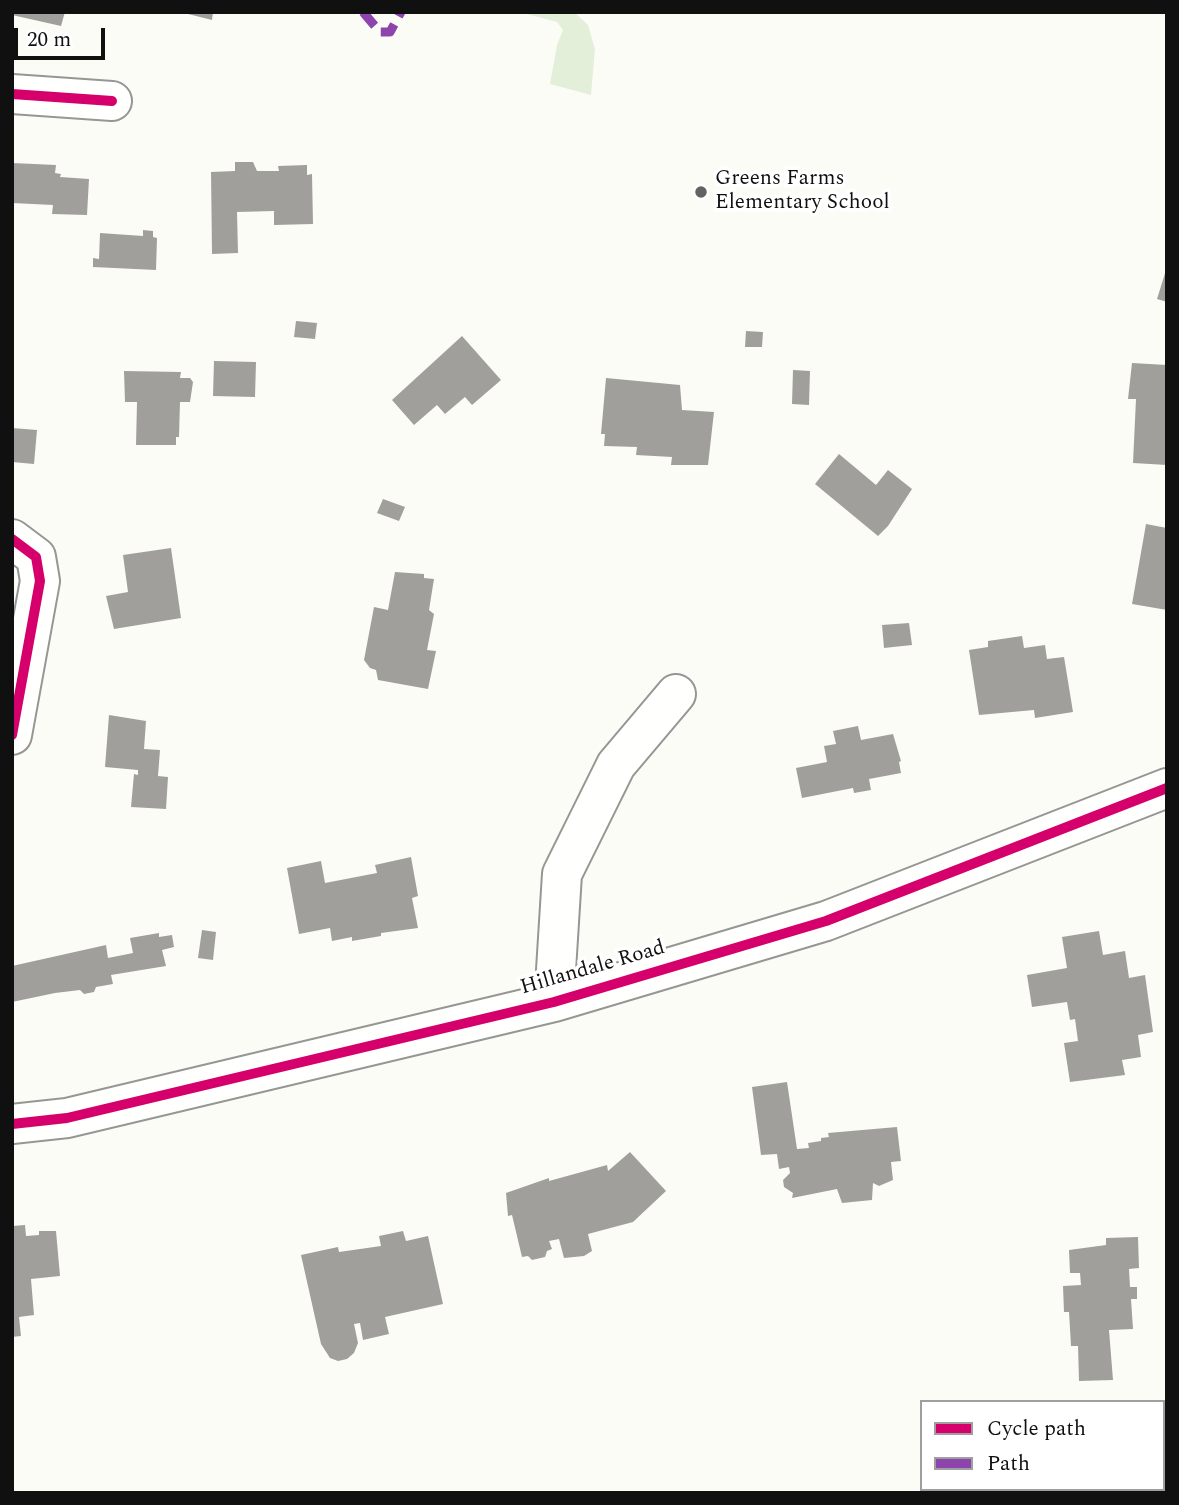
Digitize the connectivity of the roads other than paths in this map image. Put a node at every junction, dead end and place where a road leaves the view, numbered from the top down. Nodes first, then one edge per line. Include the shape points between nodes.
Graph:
1 (12, 94) edge
2 (112, 101) dead end
3 (12, 539) edge
4 (676, 694) dead end
5 (12, 735) edge
6 (1167, 788) edge
7 (554, 1002) junction
8 (12, 1124) edge

1 - 2 street
3 - 5 street via 36,557 40,581
4 - 7 street via 616,765 562,874
6 - 7 street, Hillandale Road via 825,921
7 - 8 street, Hillandale Road via 67,1118

